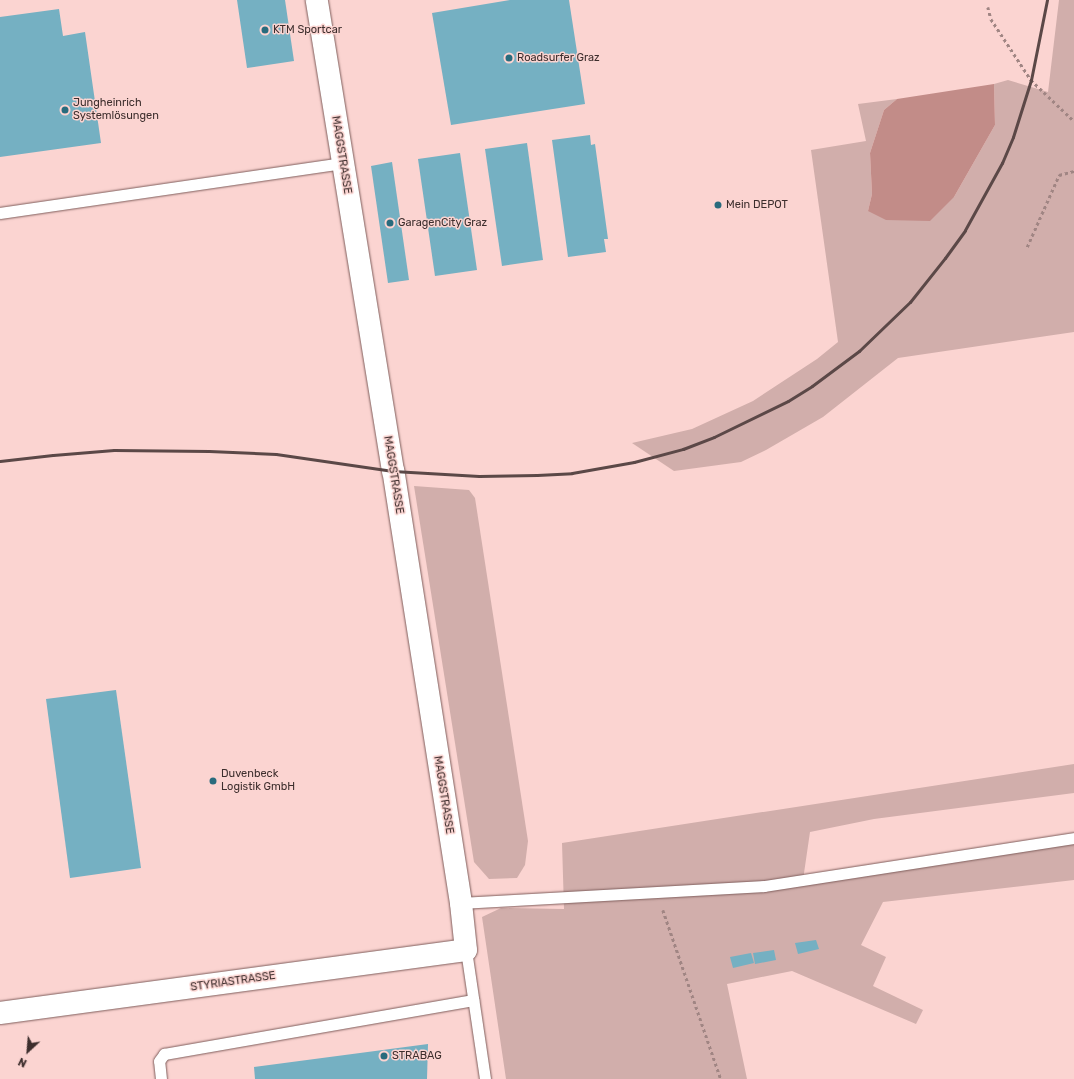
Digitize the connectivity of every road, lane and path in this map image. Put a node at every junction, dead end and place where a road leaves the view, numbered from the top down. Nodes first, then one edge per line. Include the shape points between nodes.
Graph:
1 (317, 0) edge
2 (988, 7) dead end
3 (1074, 121) edge
4 (342, 163) junction
5 (1074, 171) edge
6 (0, 213) edge
7 (1027, 247) dead end
8 (1074, 838) edge
9 (657, 892) junction
10 (460, 903) junction
11 (466, 950) junction
12 (473, 1000) junction
13 (0, 1014) edge
14 (161, 1079) edge
15 (485, 1079) edge
16 (721, 1079) edge

1 - 4 street, MAGGSTRASSE
2 - 3 path via 991,19 1032,80
4 - 6 lane
4 - 10 street, MAGGSTRASSE
5 - 7 path via 1059,174
8 - 9 lane via 764,886
9 - 10 lane
9 - 16 path
10 - 11 street, MAGGSTRASSE
11 - 12 lane
11 - 13 street, STYRIASTRASSE
12 - 14 lane via 164,1054 159,1061
12 - 15 lane

